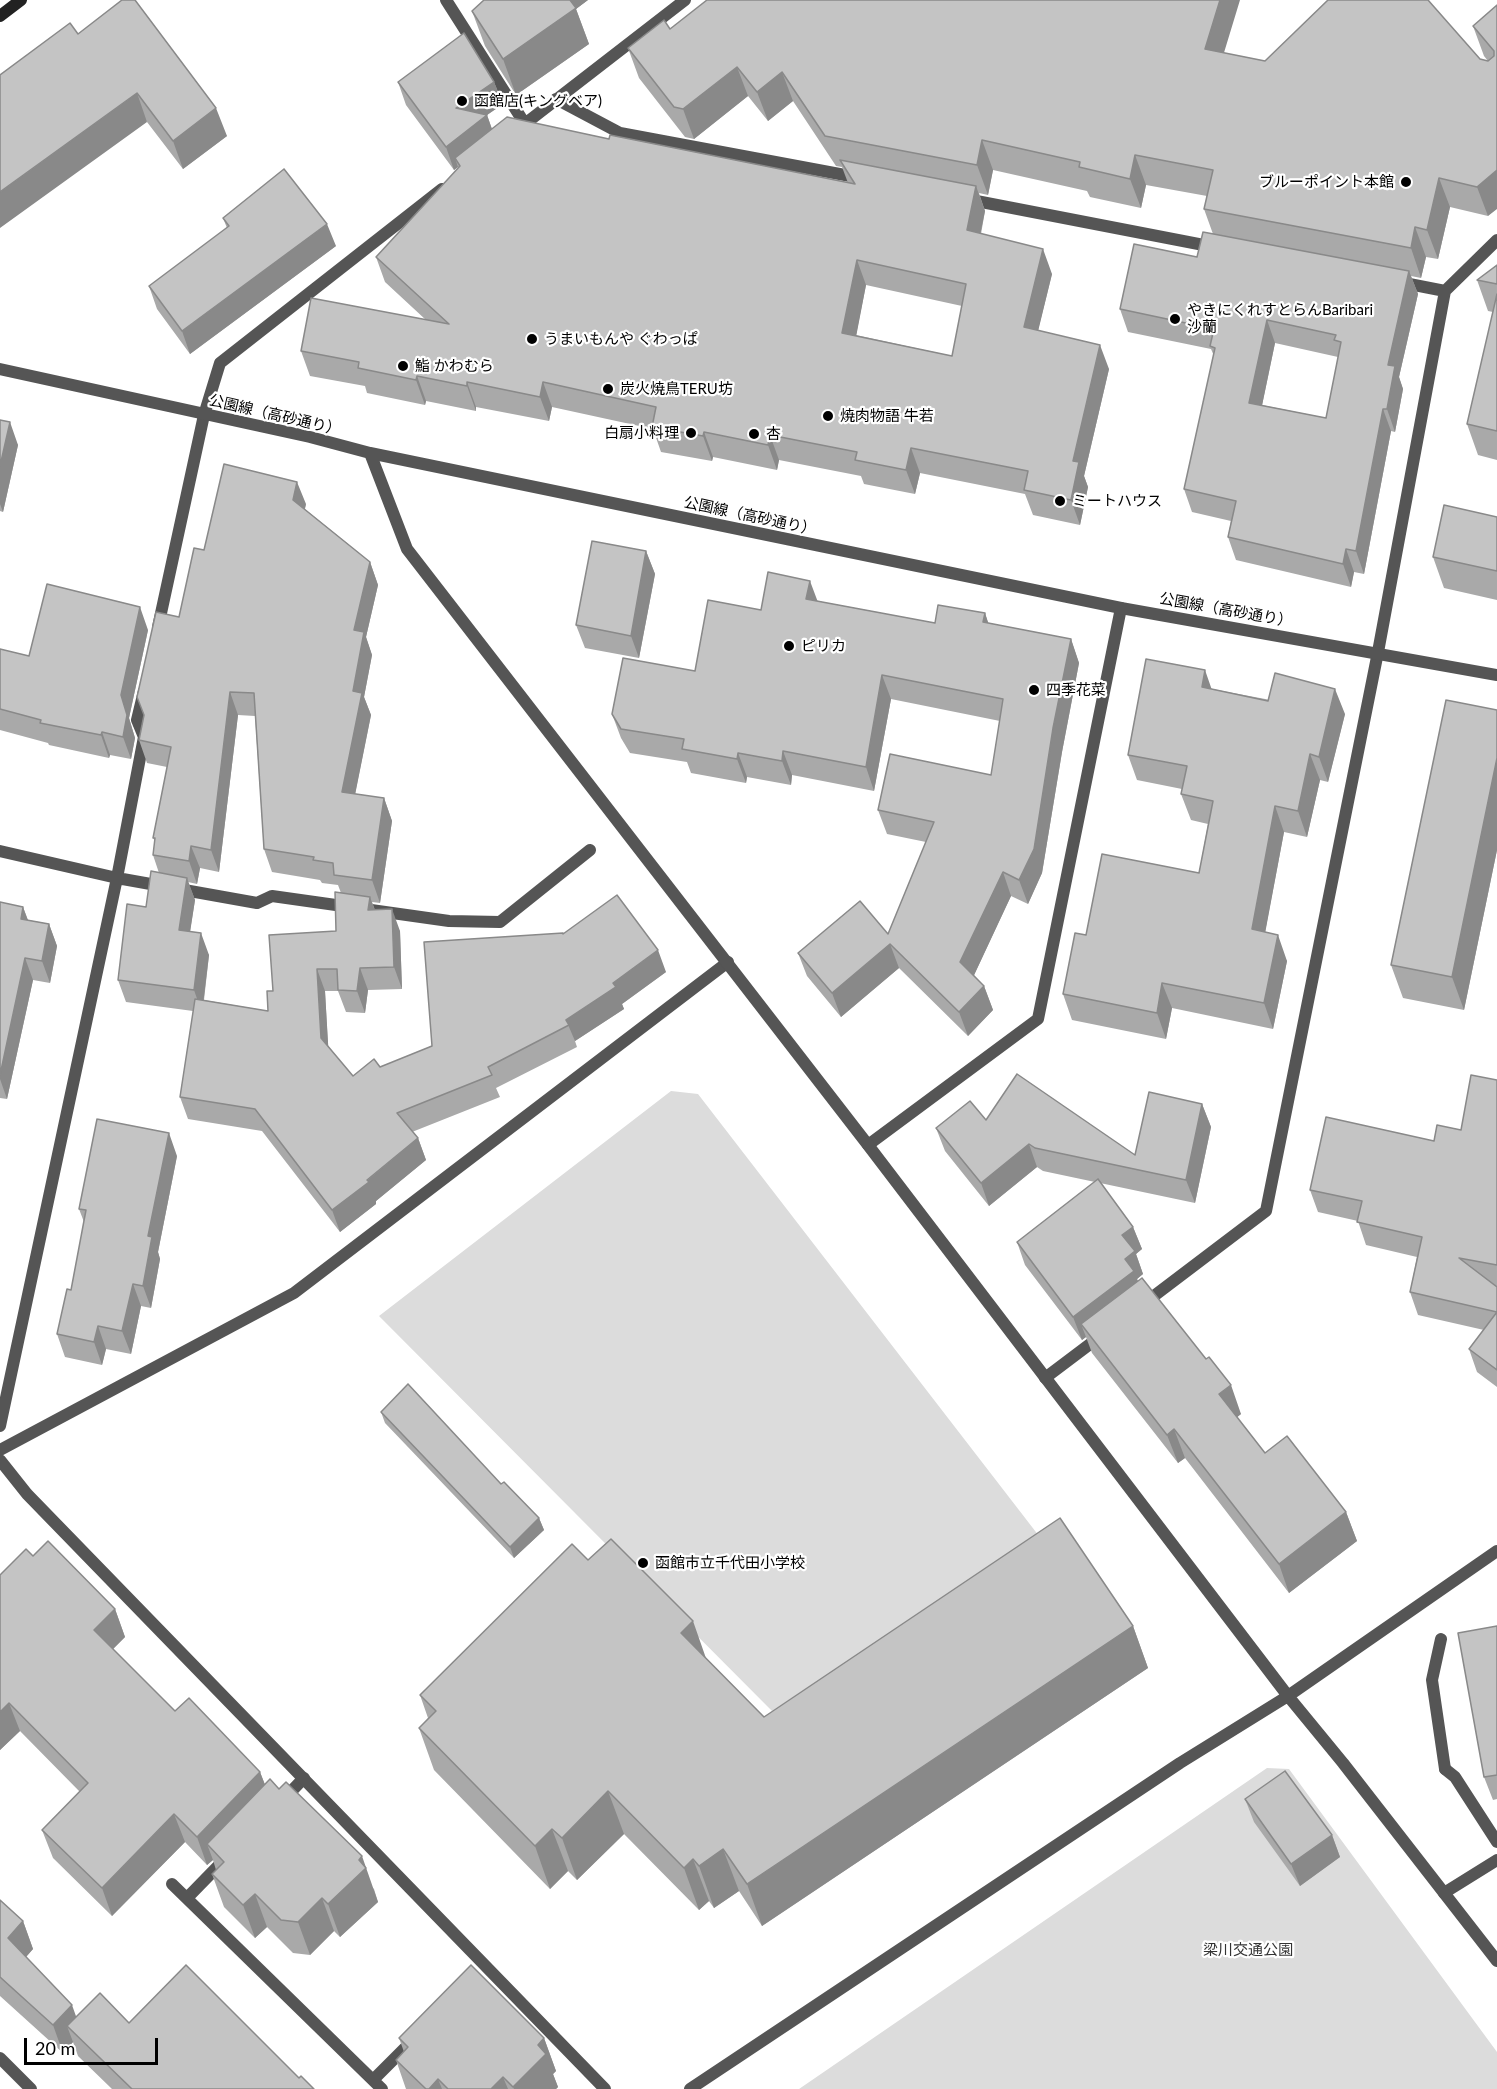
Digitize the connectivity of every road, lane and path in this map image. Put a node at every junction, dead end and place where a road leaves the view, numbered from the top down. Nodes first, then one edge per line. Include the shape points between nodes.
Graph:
1 (21, 0) edge
2 (447, 0) edge
3 (685, 0) edge
4 (0, 16) edge
5 (556, 99) junction
6 (525, 124) junction
7 (506, 138) edge
8 (870, 180) edge
9 (451, 182) edge
10 (952, 196) edge
11 (1497, 240) edge
12 (1222, 248) edge
13 (1386, 280) edge
14 (1444, 291) junction
15 (0, 369) edge
16 (204, 415) junction
17 (370, 453) junction
18 (1121, 608) junction
19 (155, 641) edge
20 (1378, 652) junction
21 (147, 675) edge
22 (1497, 675) edge
23 (590, 850) dead end
24 (0, 851) edge
25 (117, 878) junction
26 (728, 963) junction
27 (868, 1145) junction
28 (1128, 1315) edge
29 (1110, 1329) edge
30 (1045, 1378) junction
31 (0, 1426) edge
32 (0, 1450) edge
33 (0, 1460) edge
34 (1497, 1551) edge
35 (1441, 1639) dead end
36 (1288, 1696) junction
37 (304, 1778) junction
38 (273, 1810) edge
39 (1497, 1842) edge
40 (234, 1850) edge
41 (1497, 1860) edge
42 (172, 1884) dead end
43 (1444, 1893) junction
44 (187, 1898) junction
45 (1497, 1961) edge
46 (422, 2031) edge
47 (0, 2058) edge
48 (378, 2085) edge
49 (31, 2089) edge
50 (605, 2089) edge
51 (690, 2089) edge

1 - 4 main road
2 - 6 street
3 - 5 street
5 - 6 street
5 - 8 street via 620,133
6 - 7 street
9 - 16 street via 220,363
10 - 12 street
11 - 14 street
13 - 14 street
14 - 20 street
15 - 16 street, 公園線（高砂通り）
16 - 17 street, 公園線（高砂通り）
16 - 19 street
17 - 18 street, 公園線（高砂通り）
17 - 26 street via 407,549
18 - 20 street, 公園線（高砂通り）
18 - 27 street via 1038,1019
20 - 22 street, 公園線（高砂通り）
20 - 28 street via 1266,1211
21 - 25 street via 138,720 144,737
23 - 25 street via 500,922 449,921 272,896 256,903
24 - 25 street
25 - 31 street
26 - 27 street
26 - 32 street via 294,1293
27 - 30 street
29 - 30 street
30 - 36 street
33 - 37 street via 27,1494
34 - 36 street
35 - 39 street via 1432,1680 1445,1769 1455,1777
36 - 43 street
36 - 51 street via 1180,1763
37 - 38 street
37 - 50 street via 483,1970
40 - 44 street
41 - 43 street
42 - 44 street
43 - 45 street
44 - 48 street
46 - 48 street
47 - 49 street

